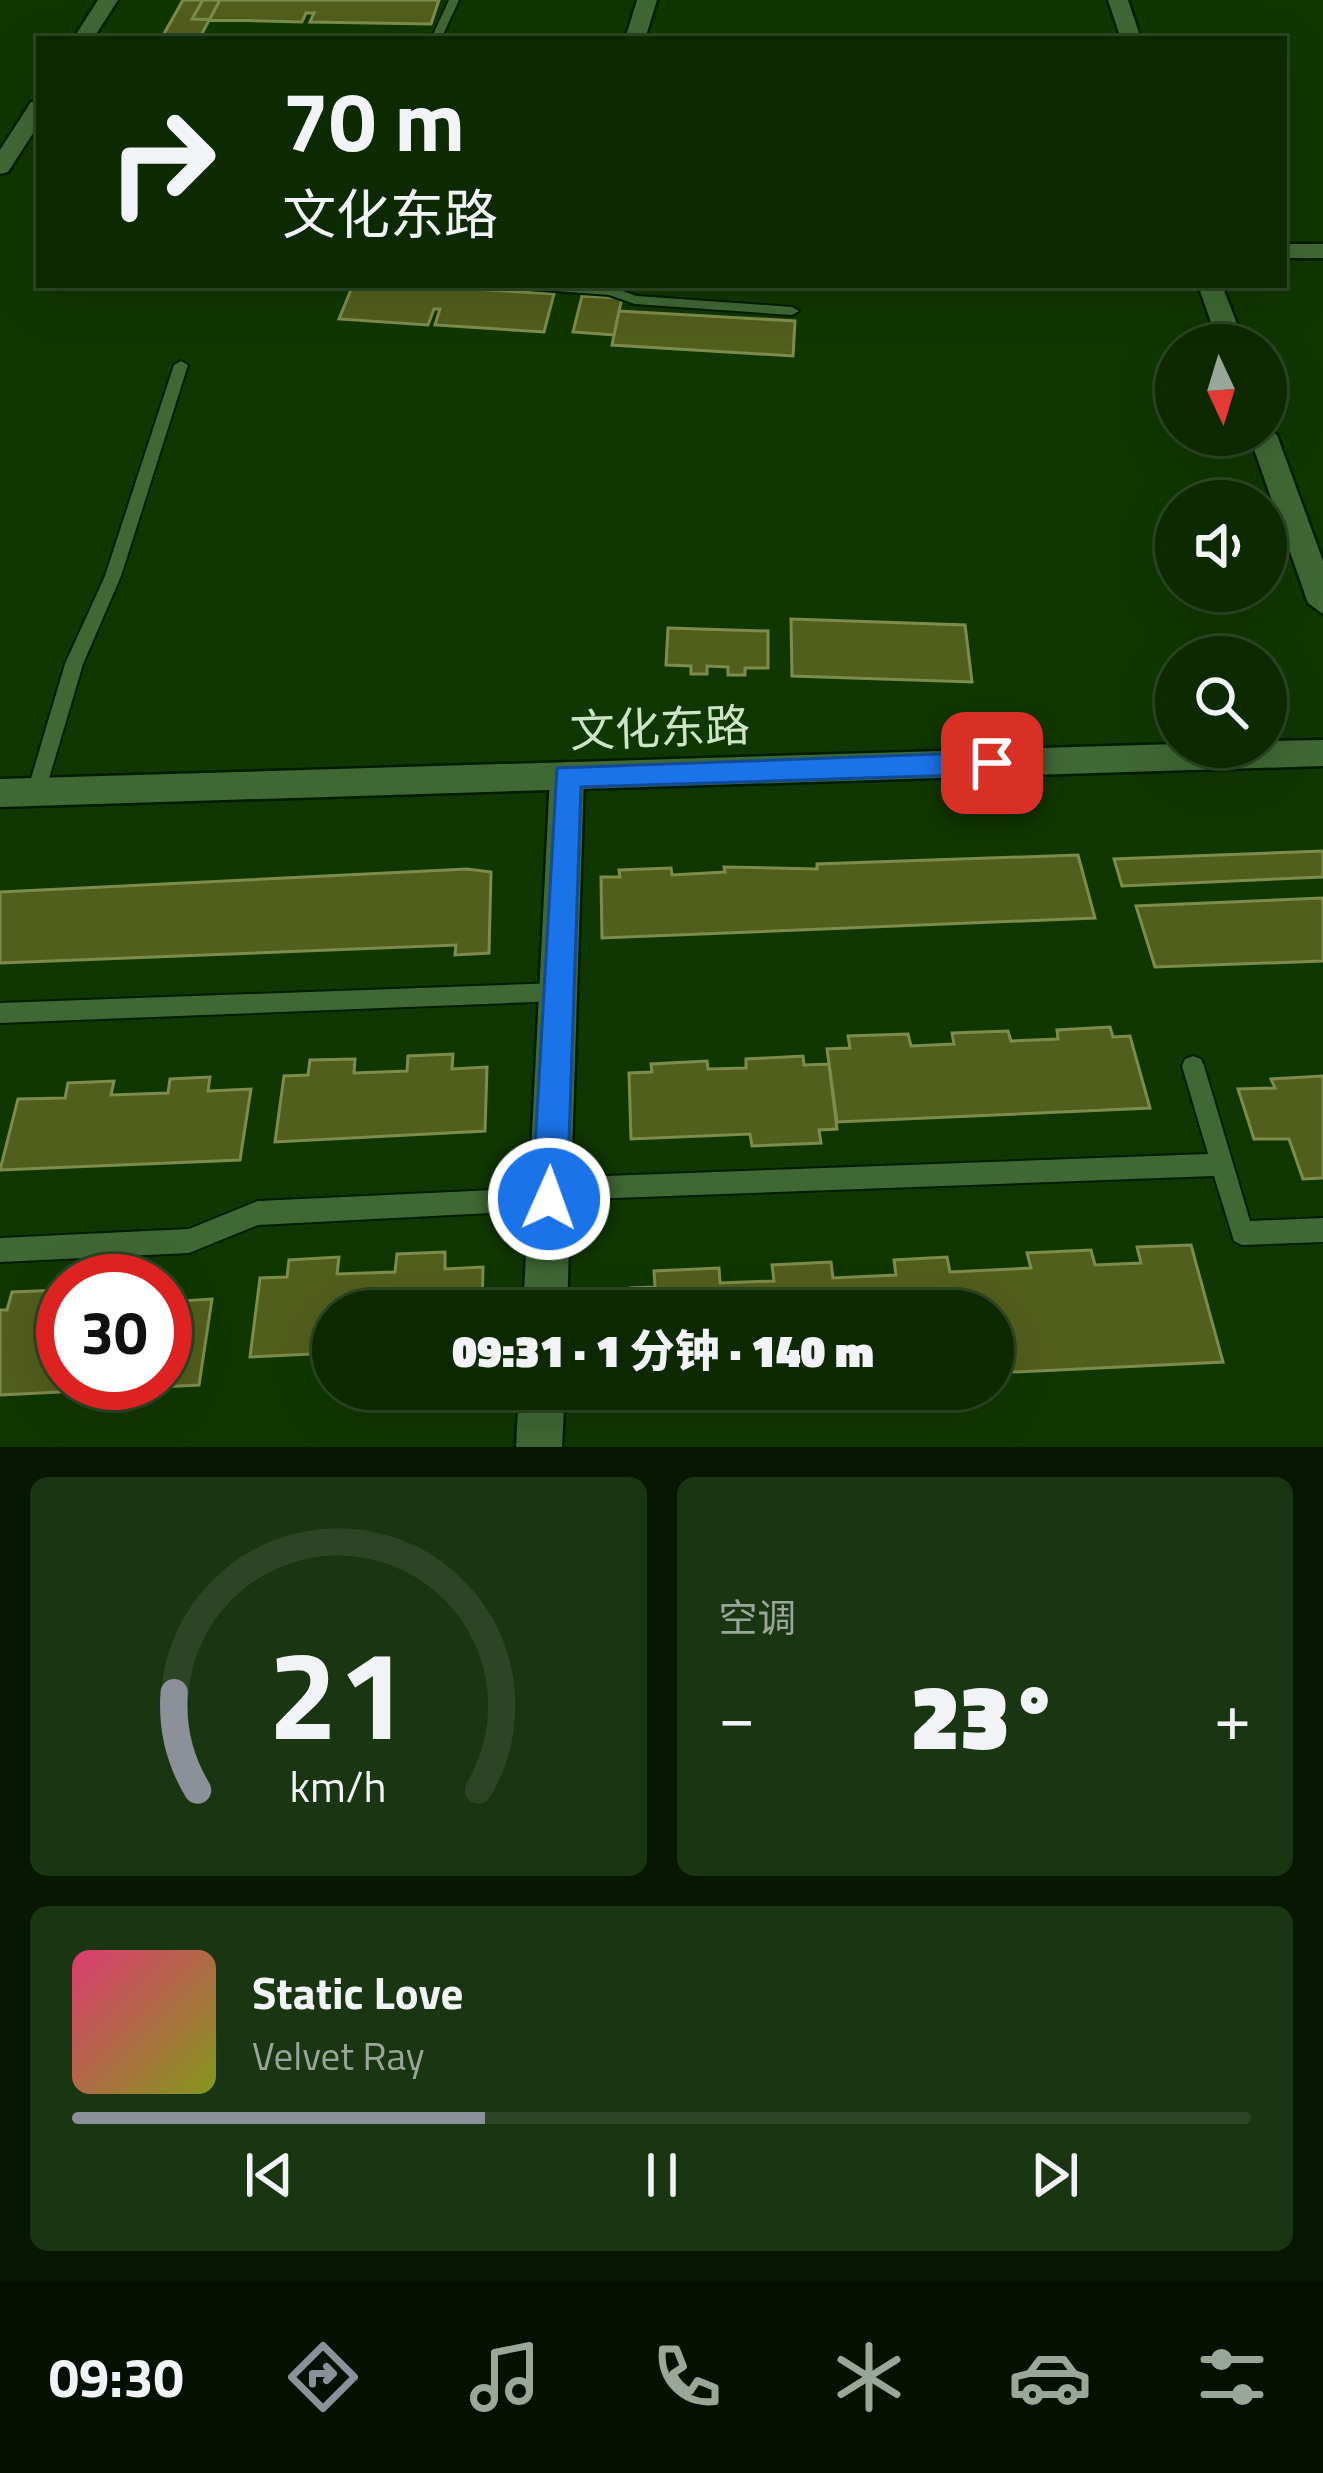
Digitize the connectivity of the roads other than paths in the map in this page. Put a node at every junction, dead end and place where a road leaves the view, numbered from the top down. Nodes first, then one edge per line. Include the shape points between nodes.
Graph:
1 (108, 0) edge
2 (454, 0) edge
3 (647, 0) edge
4 (1118, 0) edge
5 (85, 36) edge
6 (437, 36) edge
7 (636, 36) edge
8 (1130, 36) edge
9 (36, 112) edge
10 (0, 167) edge
11 (1287, 251) edge
12 (1323, 251) edge
13 (586, 288) edge
14 (1211, 288) edge
15 (792, 311) dead end
16 (1224, 324) edge
17 (182, 365) dead end
18 (1271, 456) edge
19 (1323, 603) edge
20 (1323, 753) edge
21 (567, 776) junction
22 (37, 792) junction
23 (0, 794) edge
24 (558, 992) junction
25 (0, 1013) edge
26 (1193, 1066) dead end
27 (1222, 1165) junction
28 (549, 1194) junction
29 (1323, 1230) edge
30 (0, 1250) edge
31 (546, 1290) edge
32 (541, 1410) edge
33 (539, 1447) edge

1 - 5 street
2 - 6 lane
3 - 7 street
4 - 8 street
9 - 10 street
11 - 12 street
13 - 15 lane via 635,300
14 - 16 street
17 - 22 lane via 113,576 74,664
18 - 19 street
20 - 21 street, 文化东路
21 - 22 street, 文化东路
21 - 24 street
22 - 23 street, 文化东路
24 - 25 lane
24 - 28 street
26 - 27 lane
27 - 28 lane
27 - 29 lane via 1242,1233
28 - 30 lane via 259,1213 189,1240
28 - 31 street
32 - 33 street

